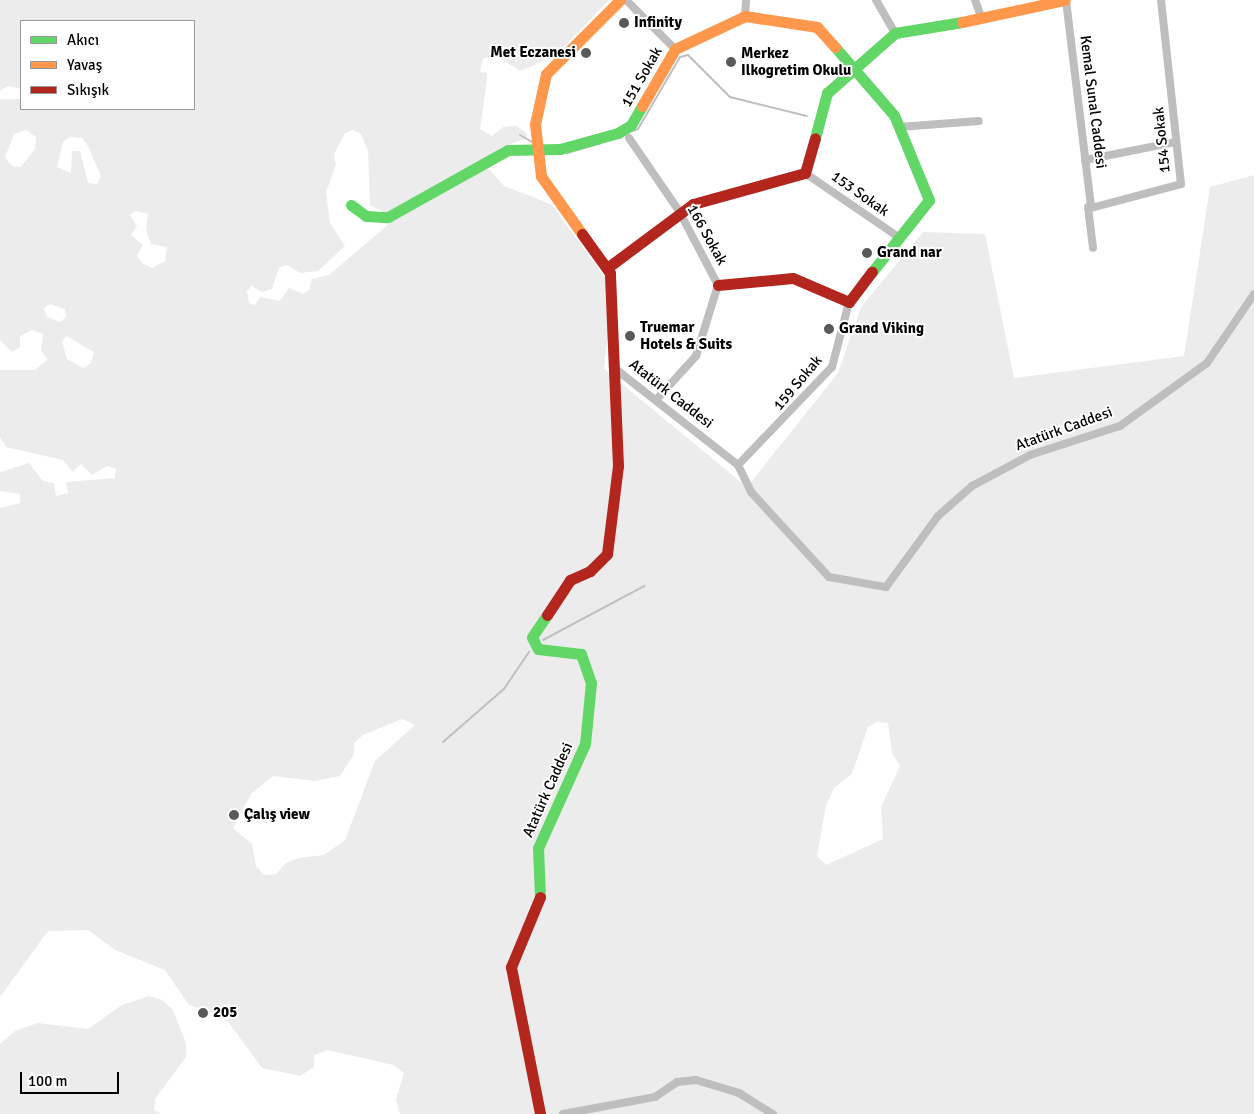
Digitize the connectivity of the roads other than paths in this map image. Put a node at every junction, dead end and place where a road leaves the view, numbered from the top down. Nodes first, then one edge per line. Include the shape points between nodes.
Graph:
1 (620, 0) edge
2 (626, 0) edge
3 (746, 0) edge
4 (876, 0) edge
5 (975, 0) edge
6 (1065, 0) edge
7 (1161, 0) edge
8 (745, 16) junction
9 (982, 19) junction
10 (895, 33) junction
11 (675, 49) junction
12 (852, 67) junction
13 (979, 121) dead end
14 (899, 127) junction
15 (629, 138) dead end
16 (1176, 142) junction
17 (536, 147) junction
18 (1085, 160) junction
19 (805, 172) junction
20 (351, 205) dead end
21 (1089, 208) junction
22 (679, 211) junction
23 (900, 238) junction
24 (1093, 248) dead end
25 (607, 268) junction
26 (718, 285) junction
27 (1254, 294) edge
28 (849, 302) junction
29 (611, 366) junction
30 (656, 400) junction
31 (738, 465) junction
32 (540, 1114) edge
33 (563, 1114) edge
34 (773, 1114) edge

1 - 17 street, Atatürk Caddesi via 546,74 538,98
2 - 11 street
3 - 8 street
4 - 10 street
5 - 9 street
6 - 9 street
6 - 18 street, Kemal Sunal Caddesi
7 - 16 street, 154 Sokak
8 - 11 street, 151 Sokak
8 - 12 street via 817,27
9 - 10 street
10 - 12 street
11 - 17 street, 151 Sokak via 631,125 588,144
12 - 14 street via 894,116
12 - 19 street via 827,93
13 - 14 street
14 - 23 street via 929,200
15 - 22 street, 166 Sokak
16 - 18 street
16 - 21 street, 154 Sokak via 1181,184
17 - 20 street, 151 Sokak via 508,150 475,165 388,217 366,216
17 - 25 street, Atatürk Caddesi via 541,176
18 - 21 street, Kemal Sunal Caddesi
19 - 22 street via 708,198
19 - 23 street, 153 Sokak
21 - 24 street, Kemal Sunal Caddesi
22 - 25 street
22 - 26 street, 166 Sokak
23 - 28 street
25 - 29 street, Atatürk Caddesi via 614,308
26 - 28 street via 793,278
26 - 30 street, 166 Sokak via 696,356
27 - 31 street, Atatürk Caddesi via 1207,363 1120,426 1030,455 972,486 938,516 886,587 829,577 751,492
28 - 31 street, 159 Sokak via 832,367
29 - 30 street, Atatürk Caddesi
29 - 32 street, Atatürk Caddesi via 618,466 610,545 590,571 570,580 532,637 538,649 568,649 581,654 591,683 585,744 538,848 540,904 511,967 516,1009
30 - 31 street, Atatürk Caddesi
33 - 34 street via 655,1097 677,1082 696,1080 740,1093

